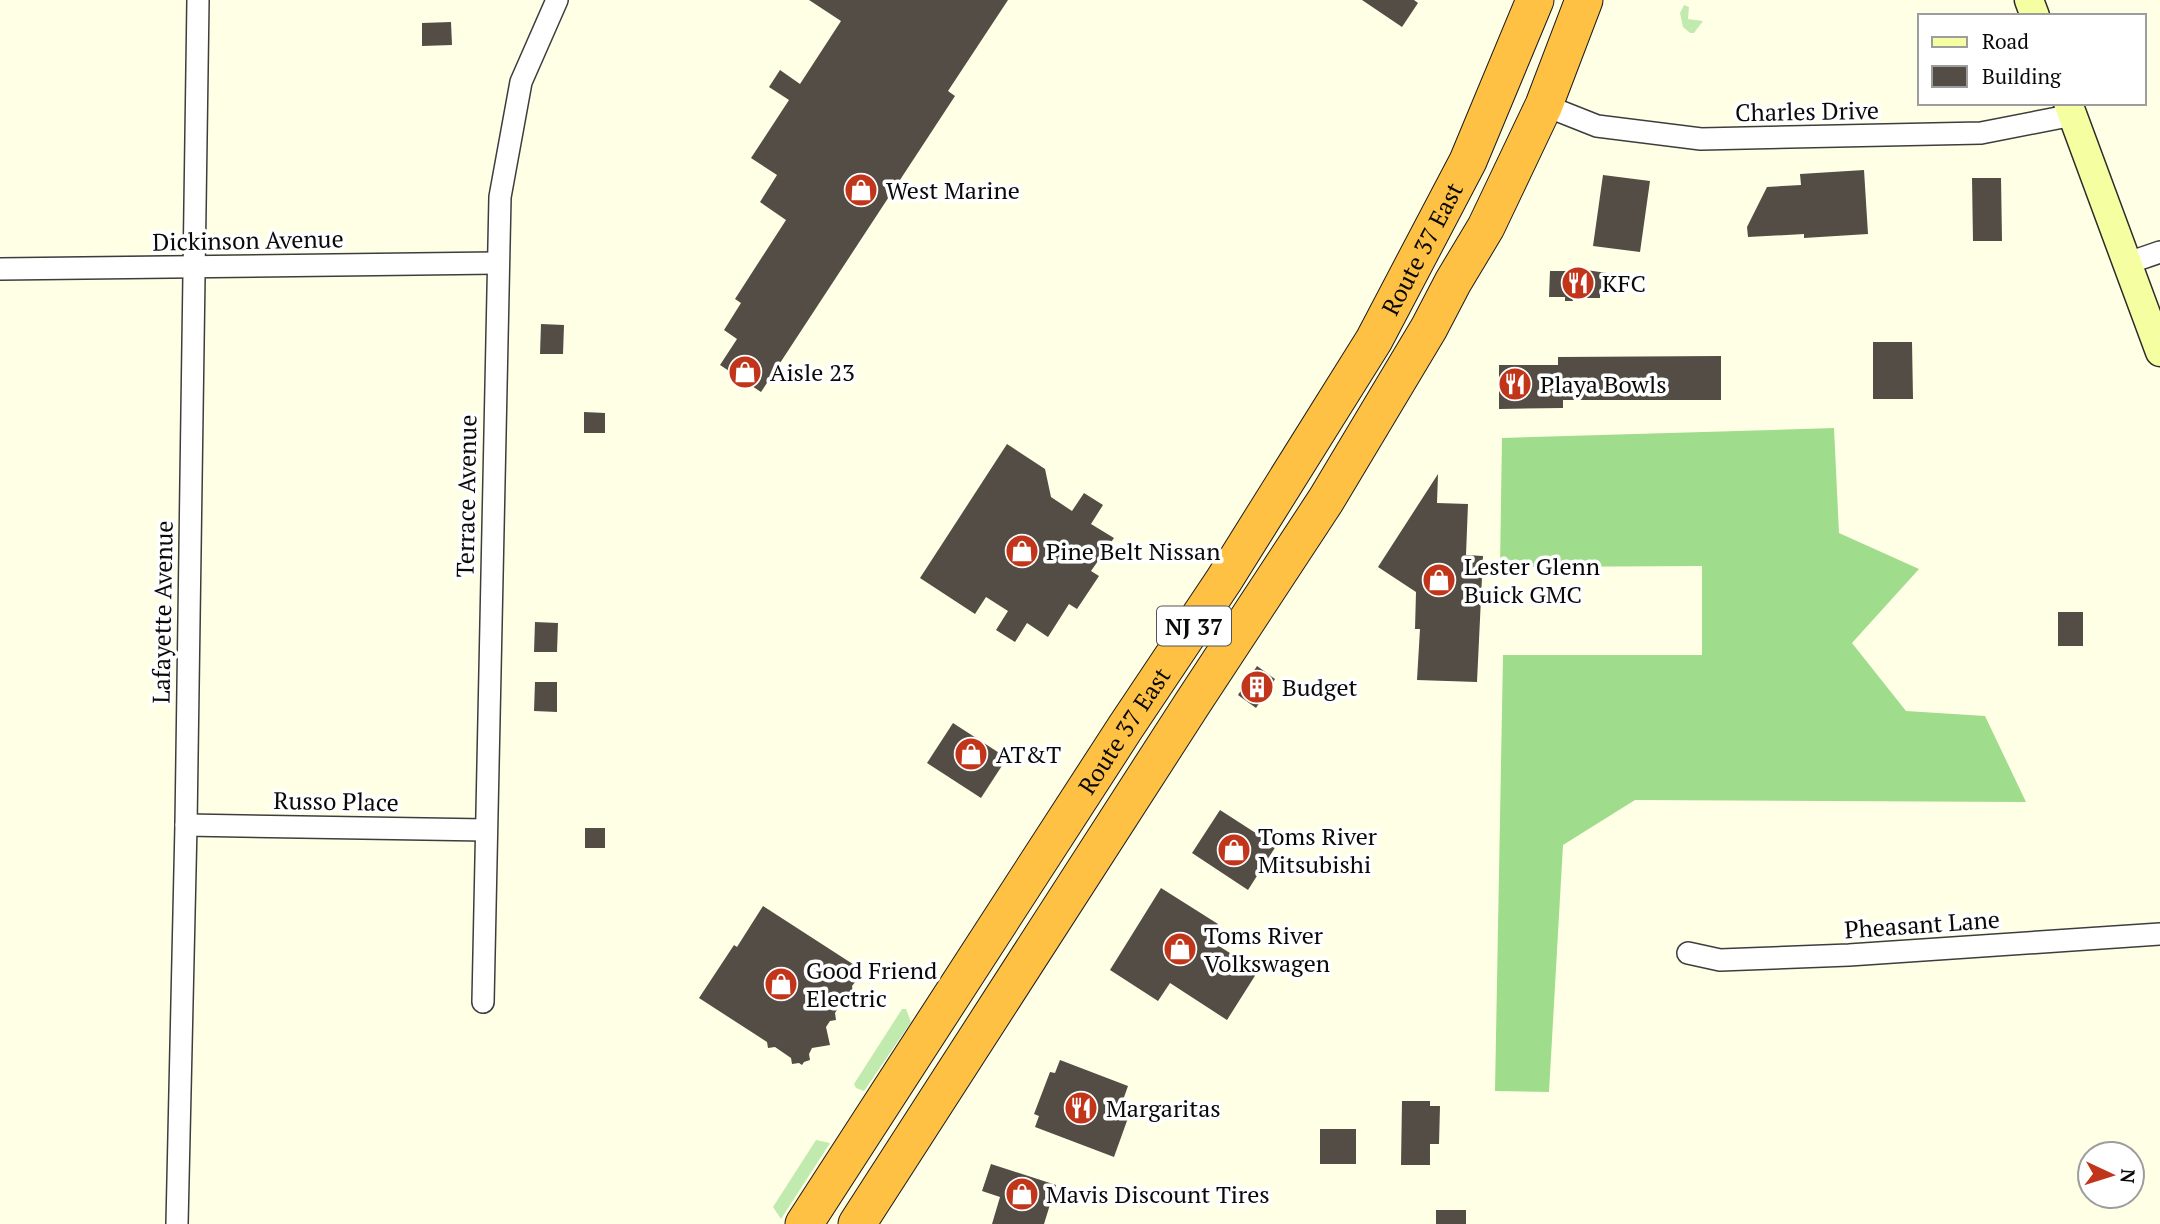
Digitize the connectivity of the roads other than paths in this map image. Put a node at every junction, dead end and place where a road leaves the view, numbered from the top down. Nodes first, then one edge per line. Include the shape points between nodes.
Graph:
1 (198, 0) edge
2 (557, 0) edge
3 (1535, 0) edge
4 (1584, 0) edge
5 (1544, 105) junction
6 (2071, 109) edge
7 (2160, 252) edge
8 (497, 263) junction
9 (2128, 263) junction
10 (193, 267) junction
11 (0, 269) edge
12 (2160, 352) edge
13 (186, 825) junction
14 (486, 830) junction
15 (2160, 934) edge
16 (1688, 953) dead end
17 (483, 1002) dead end
18 (177, 1224) edge
19 (804, 1224) edge
20 (857, 1224) edge

1 - 10 street, Lafayette Avenue
2 - 8 street, Terrace Avenue via 521,82 500,197
3 - 19 highway, Route 37 East / NJ 37 via 1468,161 1374,341 1231,569
4 - 5 highway, Route 37 East / NJ 37
5 - 6 street, Charles Drive via 1597,126 1701,139 1981,133
5 - 20 highway, Route 37 East / NJ 37 via 1486,226 1326,500
6 - 9 street
7 - 9 street
8 - 10 street, Dickinson Avenue
8 - 14 street, Terrace Avenue
9 - 12 street
10 - 11 street, Dickinson Avenue
10 - 13 street, Lafayette Avenue
13 - 14 street, Russo Place
13 - 18 street, Lafayette Avenue
14 - 17 street, Terrace Avenue
15 - 16 street, Pheasant Lane via 1849,956 1720,960

